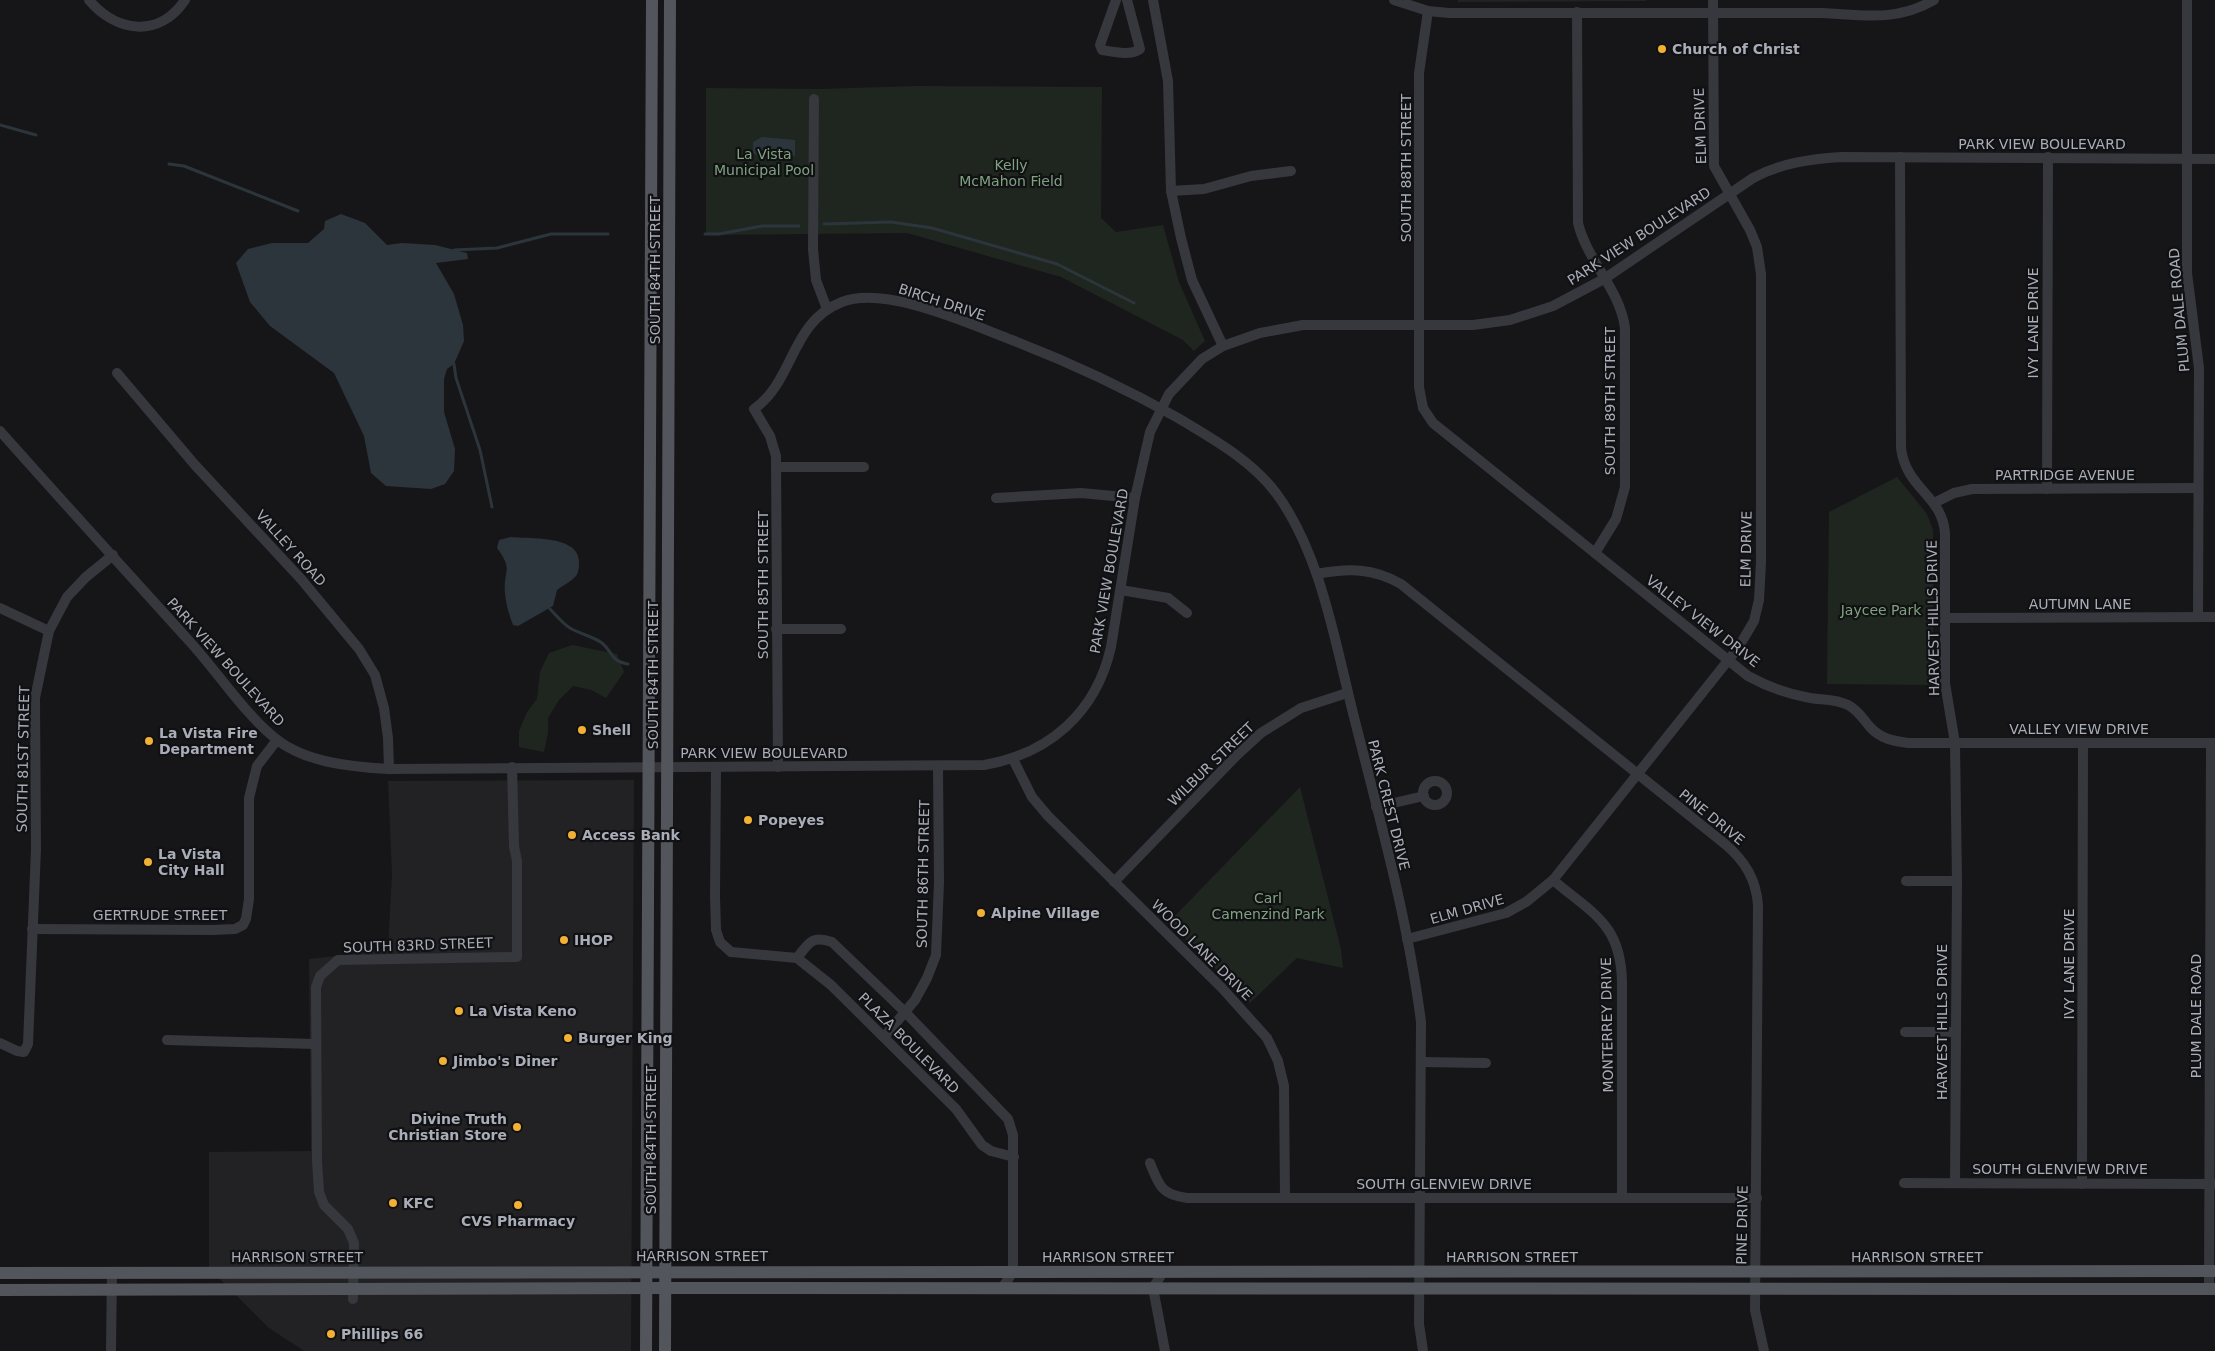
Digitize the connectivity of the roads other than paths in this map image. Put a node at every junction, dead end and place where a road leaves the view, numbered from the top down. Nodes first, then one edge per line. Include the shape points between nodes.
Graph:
1 (89, 0) edge
2 (185, 0) edge
3 (652, 0) edge
4 (670, 0) edge
5 (1116, 0) edge
6 (1128, 0) edge
7 (1153, 0) edge
8 (1394, 0) edge
9 (1713, 0) edge
10 (1934, 0) edge
11 (2187, 0) edge
12 (1428, 11) junction
13 (1577, 12) junction
14 (1713, 13) junction
15 (814, 98) dead end
16 (1900, 156) junction
17 (2048, 157) junction
18 (2187, 158) junction
19 (2215, 159) edge
20 (1291, 171) dead end
21 (1171, 191) junction
22 (1729, 194) junction
23 (1604, 279) junction
24 (827, 309) junction
25 (1419, 325) junction
26 (1223, 346) junction
27 (117, 373) dead end
28 (1160, 408) junction
29 (754, 409) joint
30 (0, 431) edge
31 (776, 467) junction
32 (864, 467) dead end
33 (2198, 488) junction
34 (2047, 489) junction
35 (996, 498) dead end
36 (1136, 498) junction
37 (1934, 503) junction
38 (1595, 553) junction
39 (112, 555) junction
40 (1317, 574) junction
41 (1121, 590) junction
42 (0, 608) edge
43 (1187, 613) dead end
44 (2198, 617) junction
45 (2215, 617) edge
46 (1945, 618) junction
47 (776, 629) junction
48 (841, 629) dead end
49 (49, 631) junction
50 (1728, 660) junction
51 (1348, 693) junction
52 (277, 740) junction
53 (2213, 742) edge
54 (1955, 743) junction
55 (2083, 744) junction
56 (1013, 759) junction
57 (778, 766) junction
58 (512, 767) junction
59 (649, 767) junction
60 (667, 767) junction
61 (716, 767) junction
62 (938, 767) junction
63 (389, 769) junction
64 (1638, 775) junction
65 (1424, 796) dead end
66 (1376, 807) junction
67 (1553, 880) junction
68 (1906, 881) dead end
69 (1957, 881) junction
70 (1114, 882) junction
71 (32, 929) junction
72 (1407, 939) junction
73 (796, 958) junction
74 (905, 1012) junction
75 (1905, 1032) dead end
76 (1956, 1032) junction
77 (884, 1037) junction
78 (167, 1040) dead end
79 (0, 1043) edge
80 (315, 1044) junction
81 (1421, 1062) junction
82 (1486, 1063) dead end
83 (1014, 1157) junction
84 (1150, 1163) dead end
85 (1955, 1182) junction
86 (1904, 1183) dead end
87 (2082, 1184) junction
88 (2212, 1184) edge
89 (1284, 1197) junction
90 (1419, 1197) junction
91 (1622, 1197) junction
92 (1756, 1198) junction
93 (646, 1271) junction
94 (2212, 1271) edge
95 (112, 1272) junction
96 (352, 1272) junction
97 (665, 1272) junction
98 (1013, 1272) junction
99 (1163, 1272) junction
100 (0, 1273) edge
101 (1419, 1280) junction
102 (1755, 1280) junction
103 (646, 1288) junction
104 (665, 1288) junction
105 (1002, 1288) junction
106 (1153, 1288) junction
107 (2212, 1289) edge
108 (0, 1290) edge
109 (112, 1290) junction
110 (353, 1294) junction
111 (111, 1351) edge
112 (646, 1351) edge
113 (665, 1351) edge
114 (1165, 1351) edge
115 (1423, 1351) edge
116 (1764, 1351) edge

1 - 2 street via 103,15 122,25 143,28 162,21 179,9
3 - 59 main road, SOUTH 84TH STREET
4 - 60 main road, SOUTH 84TH STREET
5 - 6 street via 1100,46 1102,50 1136,52 1140,49
7 - 21 street via 1168,81
8 - 12 street
9 - 14 street, ELM DRIVE
10 - 14 street via 1907,12 1886,16
11 - 18 street, PLUM DALE ROAD
12 - 13 street
12 - 25 street, SOUTH 88TH STREET via 1419,73
13 - 14 street
13 - 23 street, SOUTH 89TH STREET via 1577,214 1582,240
14 - 22 street, ELM DRIVE via 1713,160
15 - 24 street via 812,249 816,280
16 - 17 street, PARK VIEW BOULEVARD
16 - 22 street, PARK VIEW BOULEVARD via 1841,156 1792,163 1760,174
16 - 37 street, HARVEST HILLS DRIVE via 1901,448 1907,472
17 - 18 street, PARK VIEW BOULEVARD
17 - 34 street, IVY LANE DRIVE
18 - 19 street, PARK VIEW BOULEVARD
18 - 33 street, PLUM DALE ROAD via 2187,273 2199,368
20 - 21 street via 1251,176 1204,189
21 - 26 street via 1192,280
22 - 23 street, PARK VIEW BOULEVARD
22 - 50 street, ELM DRIVE via 1754,239 1761,274 1761,533 1759,600 1754,621
23 - 25 street, PARK VIEW BOULEVARD via 1553,306 1510,320 1473,325
23 - 38 street, SOUTH 89TH STREET via 1619,305 1625,328 1625,478 1619,512
24 - 28 street, BIRCH DRIVE via 862,297 905,304 1046,353
24 - 29 street, BIRCH DRIVE via 807,328 774,389
25 - 26 street, PARK VIEW BOULEVARD via 1303,325 1260,333
25 - 38 street, VALLEY VIEW DRIVE via 1419,394 1429,419
26 - 28 street, PARK VIEW BOULEVARD via 1188,372
27 - 63 street, VALLEY ROAD via 195,465 302,579 359,649 374,675 384,708
28 - 36 street, PARK VIEW BOULEVARD via 1150,432
28 - 40 street, PARK CREST DRIVE via 1220,443 1253,469 1276,494 1298,530
29 - 31 street, SOUTH 85TH STREET via 773,443
30 - 39 street, PARK VIEW BOULEVARD
31 - 32 street
31 - 47 street, SOUTH 85TH STREET
33 - 34 street, PARTRIDGE AVENUE
33 - 44 street, PLUM DALE ROAD
34 - 37 street, PARTRIDGE AVENUE via 1966,490
35 - 36 street via 1081,493
36 - 41 street, PARK VIEW BOULEVARD
37 - 46 street, HARVEST HILLS DRIVE via 1944,529
38 - 50 street, VALLEY VIEW DRIVE
39 - 49 street, SOUTH 81ST STREET via 67,597
39 - 52 street, PARK VIEW BOULEVARD
40 - 51 street, PARK CREST DRIVE
40 - 64 street, PINE DRIVE via 1360,570 1381,574 1401,584
41 - 43 street via 1168,598
41 - 56 street, PARK VIEW BOULEVARD via 1109,657 1088,702 1055,737
42 - 49 street
44 - 45 street, AUTUMN LANE
44 - 46 street, AUTUMN LANE
46 - 54 street, HARVEST HILLS DRIVE via 1945,683
47 - 48 street
47 - 57 street, SOUTH 85TH STREET
49 - 71 street, SOUTH 81ST STREET via 35,698 36,849
50 - 54 street, VALLEY VIEW DRIVE via 1748,676 1774,689 1848,705 1887,739 1908,743
50 - 64 street, ELM DRIVE
51 - 66 street, PARK CREST DRIVE
51 - 70 street, WILBUR STREET via 1301,708 1261,733
52 - 63 street, PARK VIEW BOULEVARD via 318,759 350,767
52 - 71 street, GERTRUDE STREET via 257,766 249,798 249,899 242,925 235,929 213,930
53 - 55 street, VALLEY VIEW DRIVE
53 - 88 street, PLUM DALE ROAD
54 - 55 street, VALLEY VIEW DRIVE
54 - 69 street, HARVEST HILLS DRIVE
55 - 87 street, IVY LANE DRIVE
56 - 62 street, PARK VIEW BOULEVARD via 974,766
56 - 70 street, WOOD LANE DRIVE via 1032,797
57 - 61 street, PARK VIEW BOULEVARD
57 - 62 street, PARK VIEW BOULEVARD
58 - 59 street, PARK VIEW BOULEVARD
58 - 63 street, PARK VIEW BOULEVARD
58 - 80 street, SOUTH 83RD STREET via 517,957 338,960 320,976 316,987
59 - 60 street, PARK VIEW BOULEVARD
59 - 93 main road, SOUTH 84TH STREET
60 - 61 street, PARK VIEW BOULEVARD
60 - 97 main road, SOUTH 84TH STREET
61 - 73 street via 715,896 716,930 720,942 731,952
62 - 74 street, SOUTH 86TH STREET via 936,955 927,978
64 - 67 street, ELM DRIVE
64 - 92 street, PINE DRIVE via 1733,851 1755,884 1758,905
65 - 66 street
66 - 72 street, PARK CREST DRIVE
67 - 72 street, ELM DRIVE via 1506,913
67 - 91 street, MONTERREY DRIVE via 1605,924 1613,934 1620,954
68 - 69 street
69 - 76 street, HARVEST HILLS DRIVE
70 - 89 street, WOOD LANE DRIVE via 1222,988 1271,1044 1284,1086
71 - 79 street via 28,1044 24,1052
72 - 81 street, PARK CREST DRIVE via 1421,1022
73 - 74 street via 810,942 820,938 832,942
73 - 77 street, PLAZA BOULEVARD via 831,985
74 - 77 street, SOUTH 86TH STREET
74 - 83 street via 1008,1119 1013,1134
75 - 76 street
76 - 85 street, HARVEST HILLS DRIVE
77 - 83 street, PLAZA BOULEVARD via 956,1109 982,1145
78 - 80 street
80 - 96 street, SOUTH 83RD STREET via 319,1192 324,1205 351,1234 354,1243
81 - 82 street
81 - 90 street, PARK CREST DRIVE
83 - 98 street
84 - 89 street, SOUTH GLENVIEW DRIVE via 1162,1189 1176,1196
85 - 86 street, SOUTH GLENVIEW DRIVE
85 - 87 street, SOUTH GLENVIEW DRIVE
87 - 88 street, SOUTH GLENVIEW DRIVE
88 - 94 street, PLUM DALE ROAD
89 - 90 street, SOUTH GLENVIEW DRIVE
90 - 91 street, SOUTH GLENVIEW DRIVE
90 - 101 street, PARK CREST DRIVE
91 - 92 street, SOUTH GLENVIEW DRIVE
92 - 102 street, PINE DRIVE
93 - 96 main road, HARRISON STREET
93 - 97 main road, HARRISON STREET
93 - 103 main road, SOUTH 84TH STREET
94 - 102 main road, HARRISON STREET
94 - 107 street, PLUM DALE ROAD
95 - 96 main road, HARRISON STREET
95 - 100 main road, HARRISON STREET
95 - 109 street
96 - 110 street, SOUTH 83RD STREET
97 - 98 main road, HARRISON STREET
97 - 104 main road, SOUTH 84TH STREET
98 - 99 main road, HARRISON STREET
98 - 105 street
99 - 101 main road, HARRISON STREET
99 - 106 street
101 - 102 main road, HARRISON STREET
101 - 106 main road, HARRISON STREET
101 - 115 street, PARK CREST DRIVE
102 - 107 main road, HARRISON STREET
102 - 116 street, PINE DRIVE via 1757,1323
103 - 104 main road, HARRISON STREET
103 - 110 main road, HARRISON STREET
103 - 112 main road, SOUTH 84TH STREET
104 - 105 main road, HARRISON STREET
104 - 113 main road, SOUTH 84TH STREET
105 - 106 main road, HARRISON STREET
106 - 114 street
108 - 109 main road, HARRISON STREET
109 - 110 main road, HARRISON STREET
109 - 111 street

